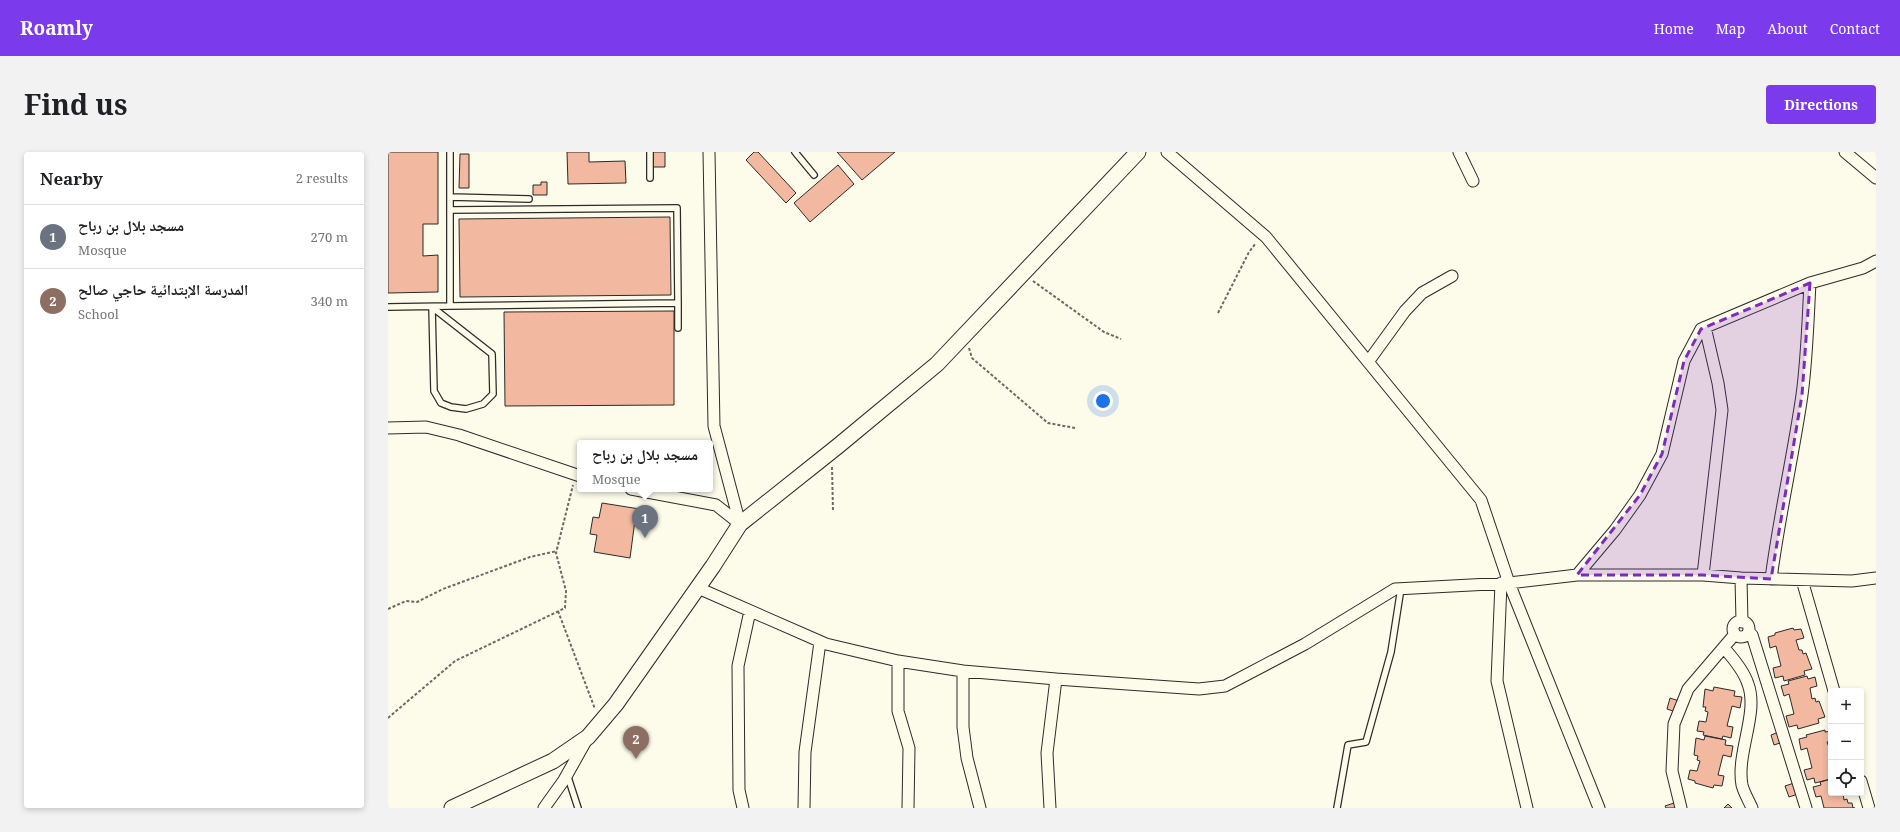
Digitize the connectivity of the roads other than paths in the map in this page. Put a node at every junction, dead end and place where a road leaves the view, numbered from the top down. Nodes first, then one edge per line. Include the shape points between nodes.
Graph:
1 (450, 152) edge
2 (650, 152) edge
3 (709, 152) edge
4 (795, 152) edge
5 (1138, 152) edge
6 (1168, 152) edge
7 (1459, 152) edge
8 (1845, 152) edge
9 (814, 174) dead end
10 (650, 178) dead end
11 (1876, 178) edge
12 (1473, 181) dead end
13 (450, 197) junction
14 (529, 199) dead end
15 (450, 210) junction
16 (1876, 261) edge
17 (1452, 276) dead end
18 (1810, 283) junction
19 (678, 303) junction
20 (450, 306) junction
21 (388, 307) edge
22 (432, 307) junction
23 (1705, 327) junction
24 (678, 328) dead end
25 (1368, 362) junction
26 (388, 428) edge
27 (577, 475) edge
28 (647, 492) edge
29 (740, 524) junction
30 (1703, 574) junction
31 (1577, 575) junction
32 (1741, 578) junction
33 (1876, 578) edge
34 (1771, 579) junction
35 (1802, 580) junction
36 (1505, 583) junction
37 (698, 588) junction
38 (1401, 588) junction
39 (750, 610) junction
40 (1742, 622) junction
41 (1749, 632) junction
42 (1735, 634) junction
43 (820, 642) junction
44 (1724, 648) junction
45 (898, 661) junction
46 (963, 670) junction
47 (1056, 679) junction
48 (1833, 688) edge
49 (588, 736) junction
50 (567, 774) junction
51 (1864, 791) edge
52 (452, 808) edge
53 (544, 808) edge
54 (578, 808) edge
55 (743, 808) edge
56 (804, 808) edge
57 (908, 808) edge
58 (980, 808) edge
59 (1050, 808) edge
60 (1336, 808) edge
61 (1527, 808) edge
62 (1599, 808) edge
63 (1681, 808) edge
64 (1752, 808) edge
65 (1806, 808) edge
66 (1869, 808) edge

1 - 13 lane
2 - 10 lane
3 - 29 street via 714,426
4 - 9 lane
5 - 29 main road via 937,364 832,452
6 - 25 street via 1263,235
7 - 12 street
8 - 11 street
13 - 14 lane
13 - 15 lane
15 - 19 lane via 677,208
15 - 20 lane
16 - 18 street via 1863,268
17 - 25 street via 1422,293 1405,311
18 - 23 street
18 - 34 street via 1802,395 1779,519
19 - 20 lane
19 - 24 lane
20 - 22 lane
21 - 22 lane
22 - 22 lane via 434,391 441,403 451,407 466,409 483,404 492,394 492,354
23 - 30 street via 1722,410
23 - 31 street via 1701,329 1684,361 1662,454 1640,496
25 - 36 street via 1481,500
26 - 27 street via 426,427 459,435
28 - 29 street via 716,505
29 - 37 main road
30 - 31 street
30 - 32 street
31 - 36 street
32 - 34 street
32 - 40 street
33 - 35 street via 1852,581
34 - 35 street
35 - 48 street
36 - 38 street
36 - 61 street via 1497,681
36 - 62 street
37 - 39 street
37 - 49 main road via 616,704
38 - 47 street via 1395,589 1305,644 1225,686 1199,689
38 - 60 lane via 1391,652 1366,742 1348,745
39 - 43 street
39 - 55 street via 738,666 739,790
40 - 41 street via 1748,625
40 - 42 street via 1734,625
41 - 42 street via 1741,637
41 - 65 street
42 - 44 street
43 - 45 street
43 - 56 street via 805,752
44 - 63 street via 1709,662 1688,689 1674,724 1672,771
44 - 64 street via 1735,660 1748,684 1751,702 1743,751 1742,787
45 - 46 street
45 - 57 street via 898,711 909,748
46 - 47 street
46 - 58 street via 963,727 967,758
47 - 59 street via 1047,753
49 - 50 street
49 - 52 main road via 553,761
50 - 53 street
50 - 54 lane
51 - 66 street

